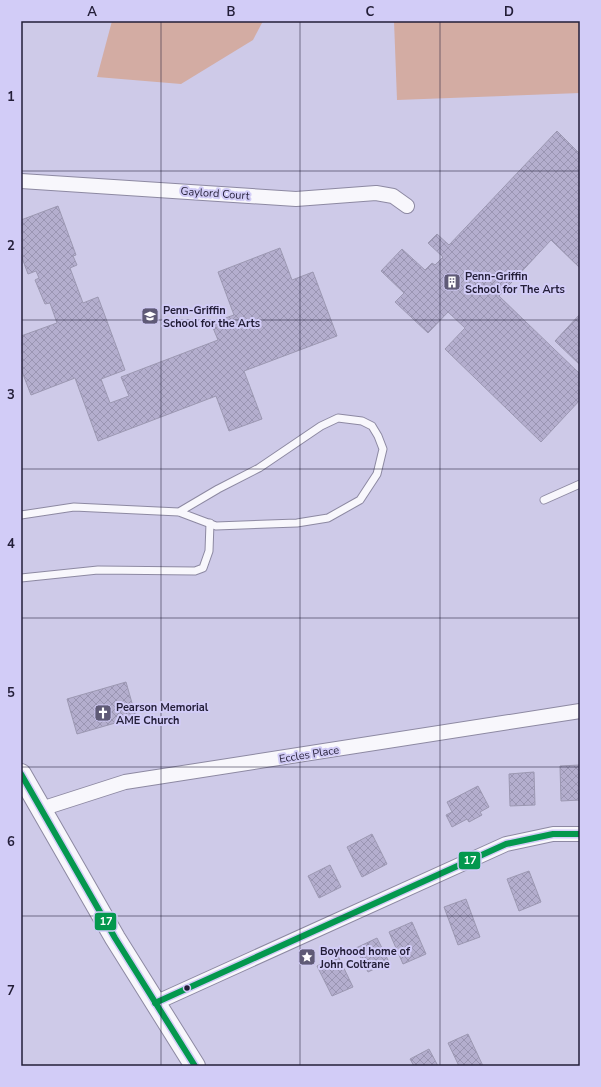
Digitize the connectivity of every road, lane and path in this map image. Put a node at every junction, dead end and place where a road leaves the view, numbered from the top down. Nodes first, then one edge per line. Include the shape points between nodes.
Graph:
1 (21, 181) edge
2 (407, 206) dead end
3 (580, 484) edge
4 (544, 500) dead end
5 (179, 512) junction
6 (21, 515) edge
7 (210, 524) junction
8 (21, 578) edge
9 (580, 712) edge
10 (21, 774) edge
11 (41, 809) junction
12 (580, 834) edge
13 (155, 1003) junction
14 (195, 1066) edge

1 - 2 street, Gaylord Court via 296,198 376,194 393,196
3 - 4 lane
5 - 6 lane via 74,507
5 - 7 lane
5 - 7 lane via 259,468 321,426 338,418 362,420 372,426 378,436 382,449 377,474 360,500 328,518 296,523 216,526
7 - 8 lane via 209,551 203,568 194,571 98,570
9 - 11 street, Eccles Place via 125,782
10 - 11 street
11 - 13 street
12 - 13 street via 554,834 506,844
13 - 14 street

